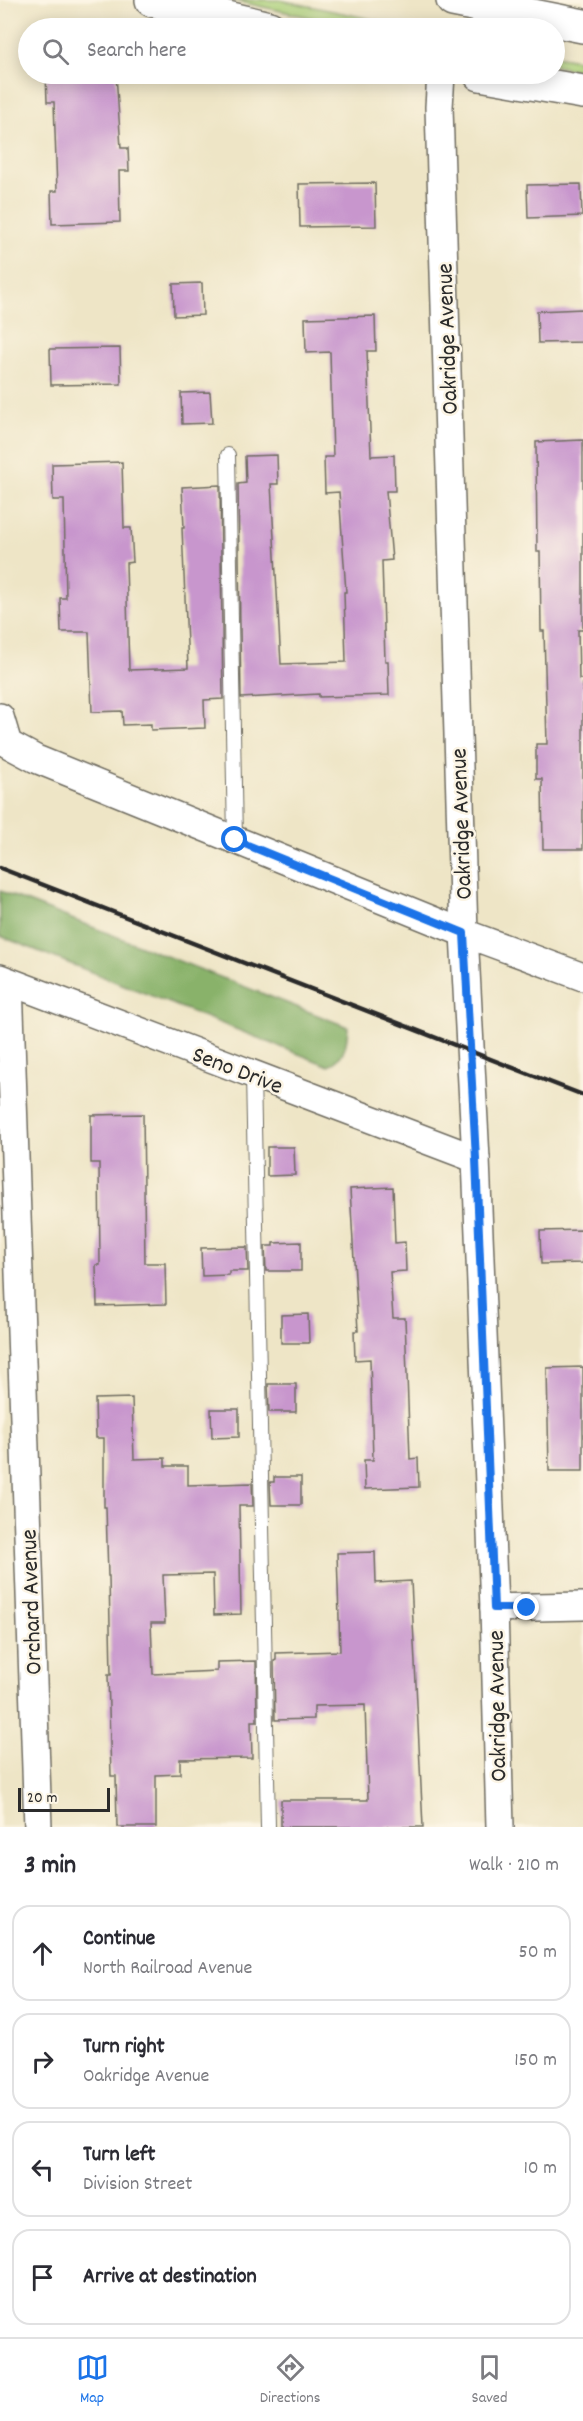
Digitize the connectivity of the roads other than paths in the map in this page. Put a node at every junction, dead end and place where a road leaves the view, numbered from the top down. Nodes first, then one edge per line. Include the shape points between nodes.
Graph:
1 (152, 0) edge
2 (453, 0) edge
3 (227, 18) edge
4 (543, 18) edge
5 (565, 22) edge
6 (583, 26) edge
7 (440, 84) edge
8 (537, 84) edge
9 (583, 92) edge
10 (228, 455) dead end
11 (0, 717) edge
12 (235, 840) junction
13 (464, 933) junction
14 (583, 977) edge
15 (4, 980) edge
16 (253, 1074) junction
17 (476, 1159) junction
18 (583, 1606) edge
19 (494, 1608) junction
20 (38, 1827) edge
21 (268, 1827) edge
22 (500, 1827) edge

1 - 3 main road
2 - 4 main road
5 - 6 main road
7 - 13 street, Oakridge Avenue
8 - 9 main road
10 - 12 lane
11 - 12 street via 8,744 36,759
12 - 13 street
13 - 14 street
13 - 17 street, Oakridge Avenue
15 - 16 street, Seno Drive
15 - 20 street, Orchard Avenue
16 - 17 street, Seno Drive
16 - 21 lane
17 - 19 street, Oakridge Avenue
18 - 19 street
19 - 22 street, Oakridge Avenue

